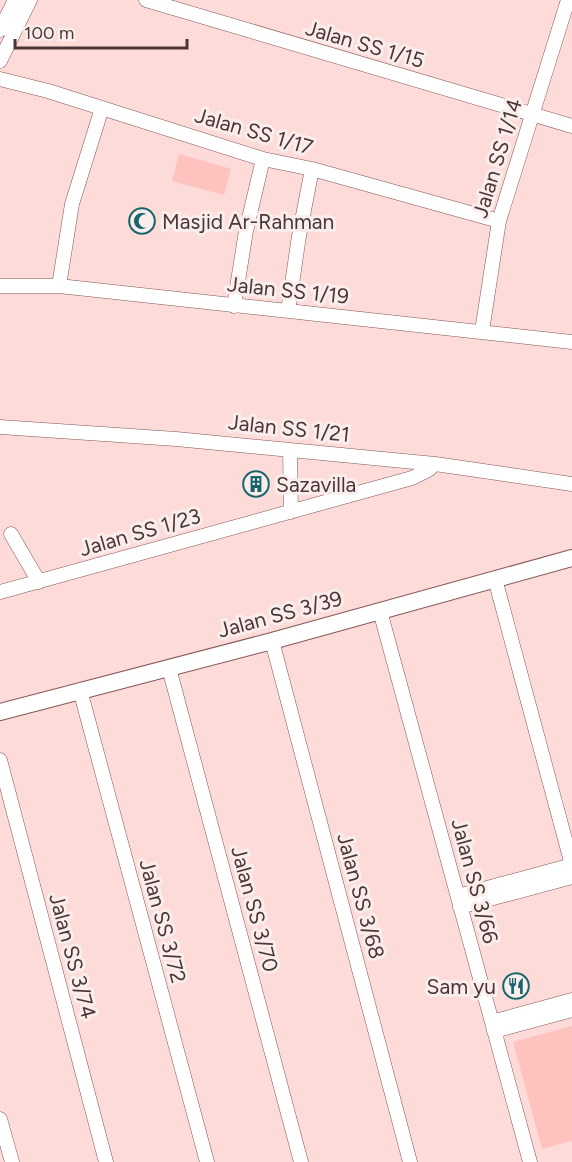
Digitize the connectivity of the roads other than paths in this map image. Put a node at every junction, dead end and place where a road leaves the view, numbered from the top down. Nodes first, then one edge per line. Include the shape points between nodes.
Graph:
1 (15, 0) edge
2 (30, 0) edge
3 (146, 0) edge
4 (568, 0) edge
5 (0, 30) edge
6 (0, 61) edge
7 (0, 80) edge
8 (102, 108) junction
9 (531, 115) junction
10 (572, 126) edge
11 (263, 159) junction
12 (312, 169) junction
13 (499, 221) junction
14 (0, 286) edge
15 (59, 286) junction
16 (234, 306) junction
17 (288, 311) junction
18 (482, 331) junction
19 (572, 342) edge
20 (0, 428) edge
21 (290, 450) junction
22 (435, 464) junction
23 (572, 484) edge
24 (291, 512) junction
25 (11, 534) dead end
26 (572, 558) edge
27 (495, 579) junction
28 (39, 582) junction
29 (0, 592) edge
30 (380, 611) junction
31 (272, 640) junction
32 (169, 668) junction
33 (80, 690) junction
34 (0, 712) edge
35 (0, 760) edge
36 (572, 865) edge
37 (572, 877) edge
38 (459, 901) junction
39 (572, 1000) edge
40 (572, 1010) edge
41 (493, 1027) junction
42 (0, 1119) edge
43 (12, 1162) edge
44 (106, 1162) edge
45 (207, 1162) edge
46 (301, 1162) edge
47 (410, 1162) edge
48 (530, 1162) edge

1 - 5 street
2 - 6 street
3 - 9 street, Jalan SS 1/15
4 - 9 street, Jalan SS 1/14
7 - 8 street, Jalan SS 1/17
8 - 11 street, Jalan SS 1/17
8 - 15 street via 72,204
9 - 10 street, Jalan SS 1/15
9 - 13 street, Jalan SS 1/14
11 - 12 street, Jalan SS 1/17
11 - 16 street
12 - 13 street, Jalan SS 1/17
12 - 17 street
13 - 18 street, Jalan SS 1/14
14 - 15 street, Jalan SS 1/19
15 - 16 street, Jalan SS 1/19
16 - 17 street, Jalan SS 1/19
17 - 18 street, Jalan SS 1/19
18 - 19 street, Jalan SS 1/19
20 - 21 street, Jalan SS 1/21
21 - 22 street, Jalan SS 1/21
21 - 24 street
22 - 23 street, Jalan SS 1/21
22 - 24 street, Jalan SS 1/23 via 412,478
24 - 28 street, Jalan SS 1/23
25 - 28 street
26 - 27 street, Jalan SS 3/39
27 - 30 street, Jalan SS 3/39
27 - 36 street
28 - 29 street, Jalan SS 1/23
30 - 31 street, Jalan SS 3/39
30 - 38 street, Jalan SS 3/66
31 - 32 street, Jalan SS 3/39
31 - 47 street, Jalan SS 3/68
32 - 33 street, Jalan SS 3/39
32 - 46 street, Jalan SS 3/70
33 - 34 street, Jalan SS 3/39
33 - 45 street, Jalan SS 3/72
35 - 44 street, Jalan SS 3/74
36 - 38 street
37 - 38 street
38 - 41 street, Jalan SS 3/66
39 - 41 street
40 - 41 street
41 - 48 street, Jalan SS 3/66
42 - 43 street

